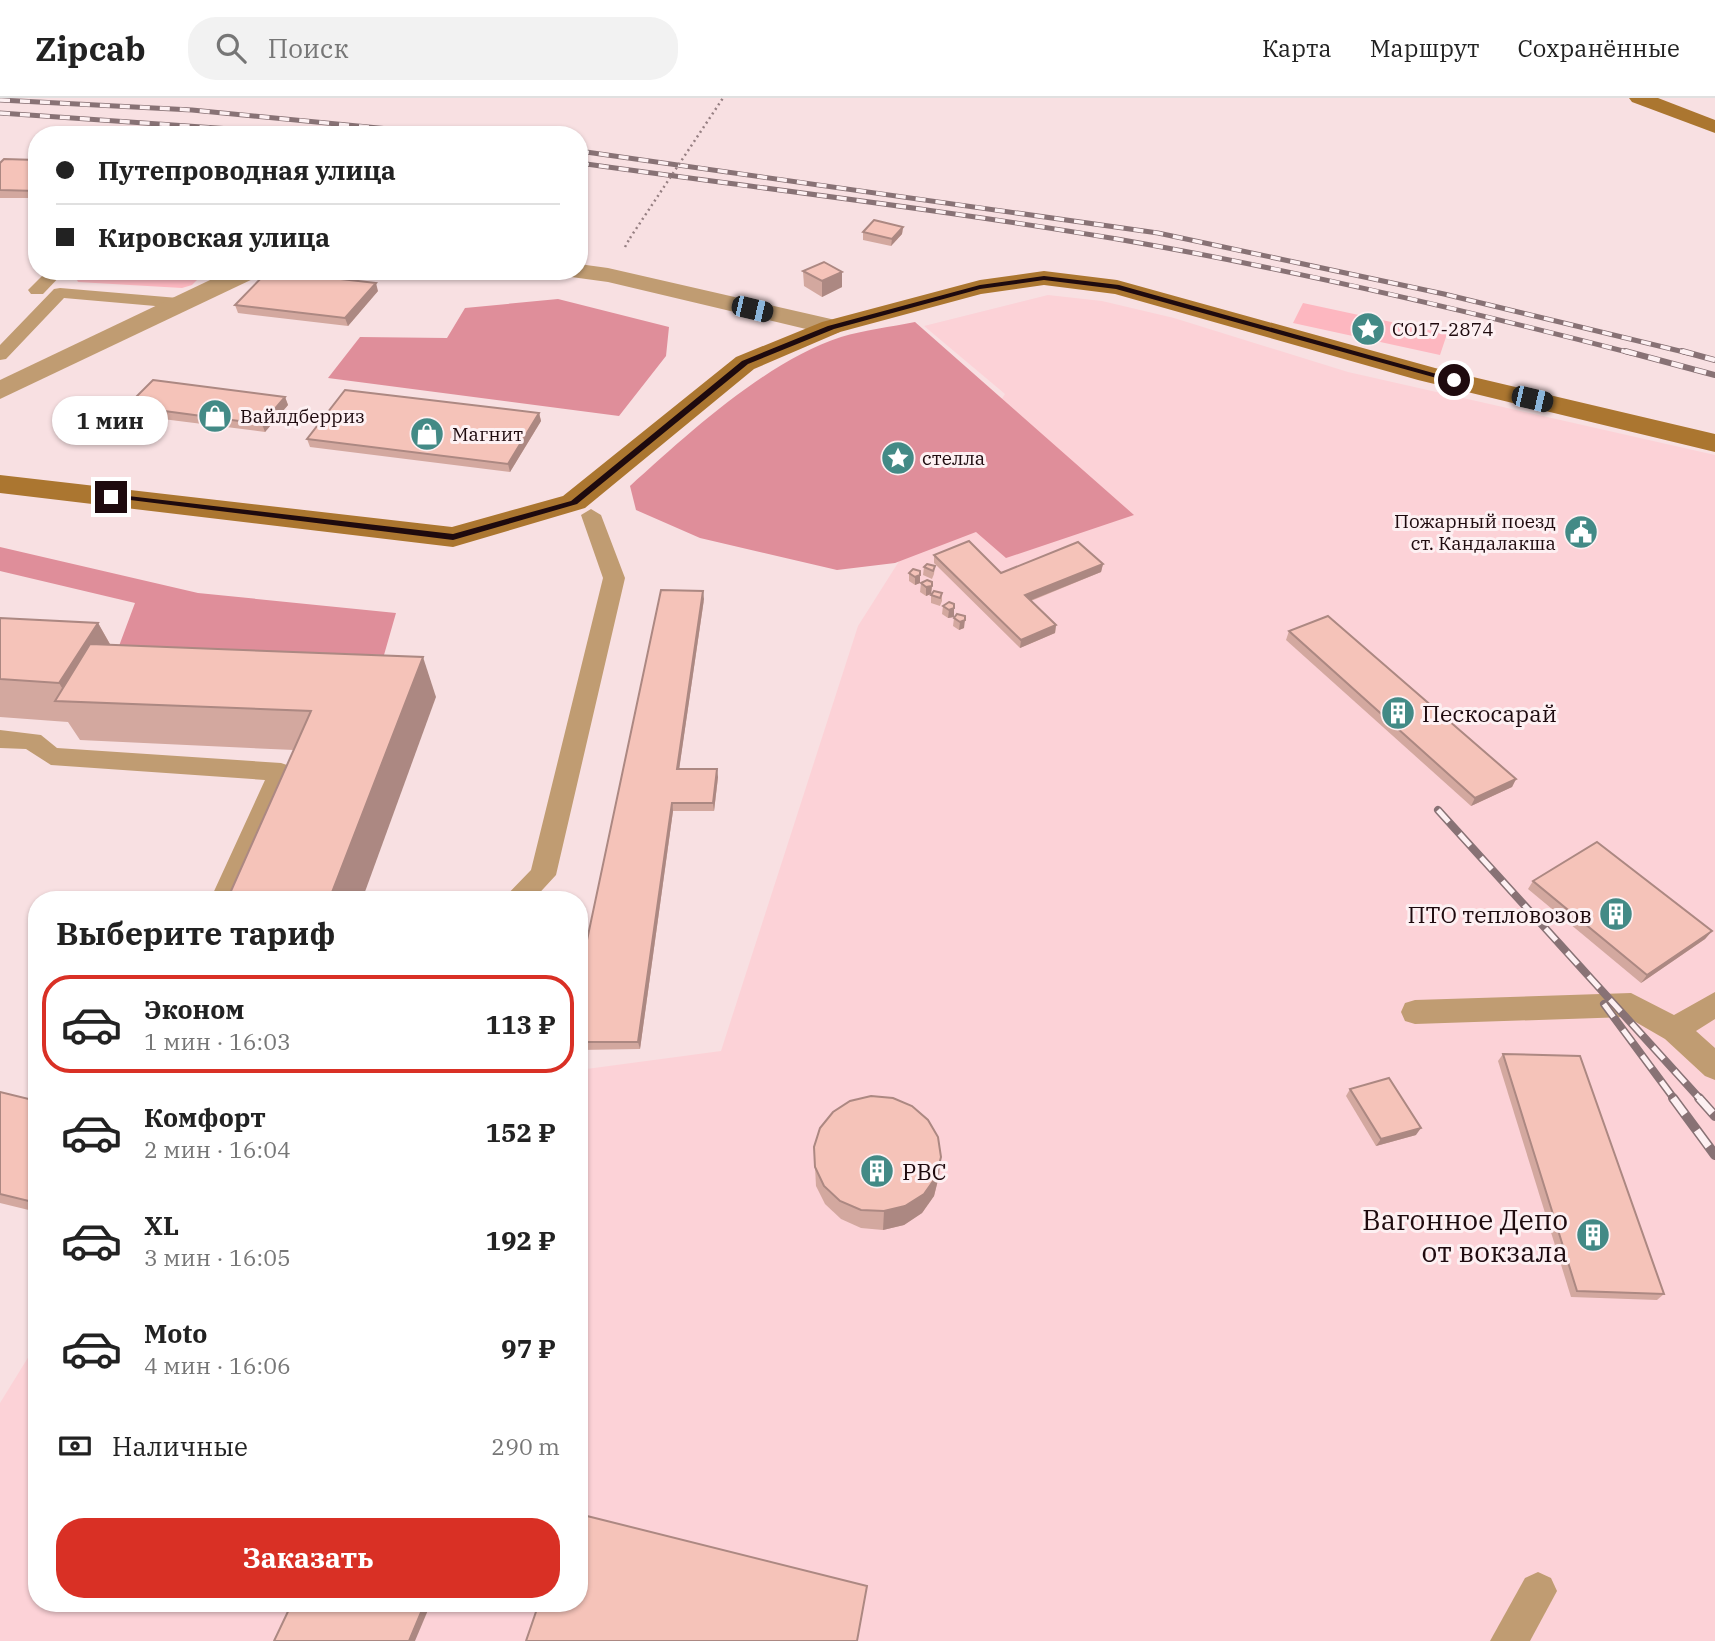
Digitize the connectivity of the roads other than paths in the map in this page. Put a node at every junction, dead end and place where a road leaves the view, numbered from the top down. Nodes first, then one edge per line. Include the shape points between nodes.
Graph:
1 (1639, 98) edge
2 (1715, 127) edge
3 (588, 273) edge
4 (48, 280) edge
5 (230, 280) edge
6 (60, 293) junction
7 (178, 303) junction
8 (831, 327) junction
9 (0, 355) edge
10 (0, 391) edge
11 (1715, 443) edge
12 (0, 484) edge
13 (591, 514) dead end
14 (0, 739) edge
15 (227, 891) edge
16 (525, 891) edge
17 (1715, 1004) edge
18 (1415, 1012) dead end
19 (1675, 1030) junction
20 (1715, 1067) edge
21 (1538, 1591) dead end
22 (1509, 1641) edge

1 - 2 main road
3 - 8 street
4 - 6 lane via 37,290
5 - 7 street
6 - 7 lane
6 - 9 lane
7 - 10 street
8 - 11 main road via 980,287 1044,278 1117,287 1428,374
8 - 12 main road via 745,363 574,502 453,537
13 - 16 lane via 614,578 543,875
14 - 15 lane via 32,741 51,756 281,772
17 - 19 lane
18 - 19 lane via 1631,1005
19 - 20 lane
21 - 22 lane

